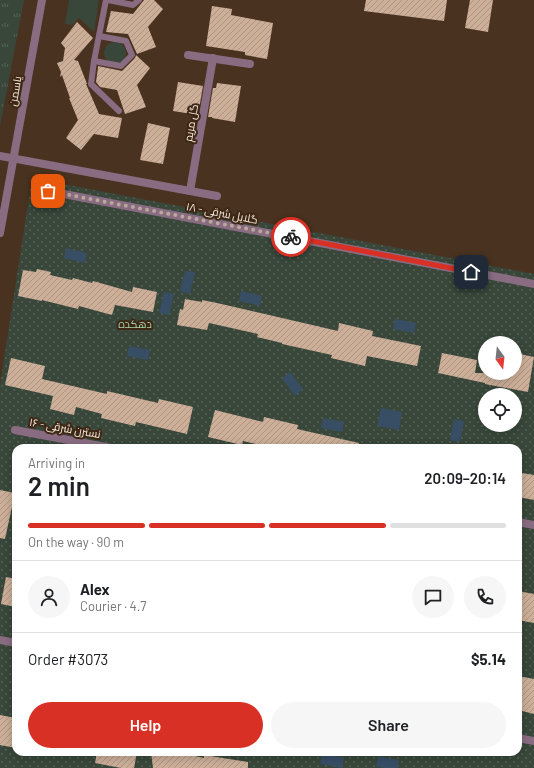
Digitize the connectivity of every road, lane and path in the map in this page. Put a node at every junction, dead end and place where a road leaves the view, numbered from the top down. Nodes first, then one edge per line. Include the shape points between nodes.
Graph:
1 (42, 0) edge
2 (107, 0) edge
3 (139, 0) edge
4 (99, 36) junction
5 (188, 55) dead end
6 (213, 58) junction
7 (94, 61) junction
8 (250, 64) dead end
9 (119, 111) dead end
10 (0, 156) edge
11 (14, 158) junction
12 (48, 191) dead end
13 (190, 191) junction
14 (217, 196) dead end
15 (0, 233) edge
16 (534, 284) edge
17 (15, 430) dead end
18 (90, 444) edge
19 (522, 523) edge
20 (534, 525) edge
21 (0, 640) edge
22 (12, 643) edge
23 (522, 739) edge
24 (534, 741) edge

1 - 11 street, یاسمن
2 - 3 lane via 134,5
2 - 4 lane
4 - 7 lane
4 - 7 lane via 126,41 132,56 121,66
5 - 6 street
6 - 8 street
6 - 13 street, گل مریم
7 - 9 lane via 91,84
10 - 11 street
11 - 13 street
11 - 15 street, یاسمن
12 - 16 street, گلایل شرقی - ۱۸
13 - 14 street
17 - 18 street, نسترن شرقی - ۱۶
19 - 20 street
21 - 22 street
23 - 24 street

